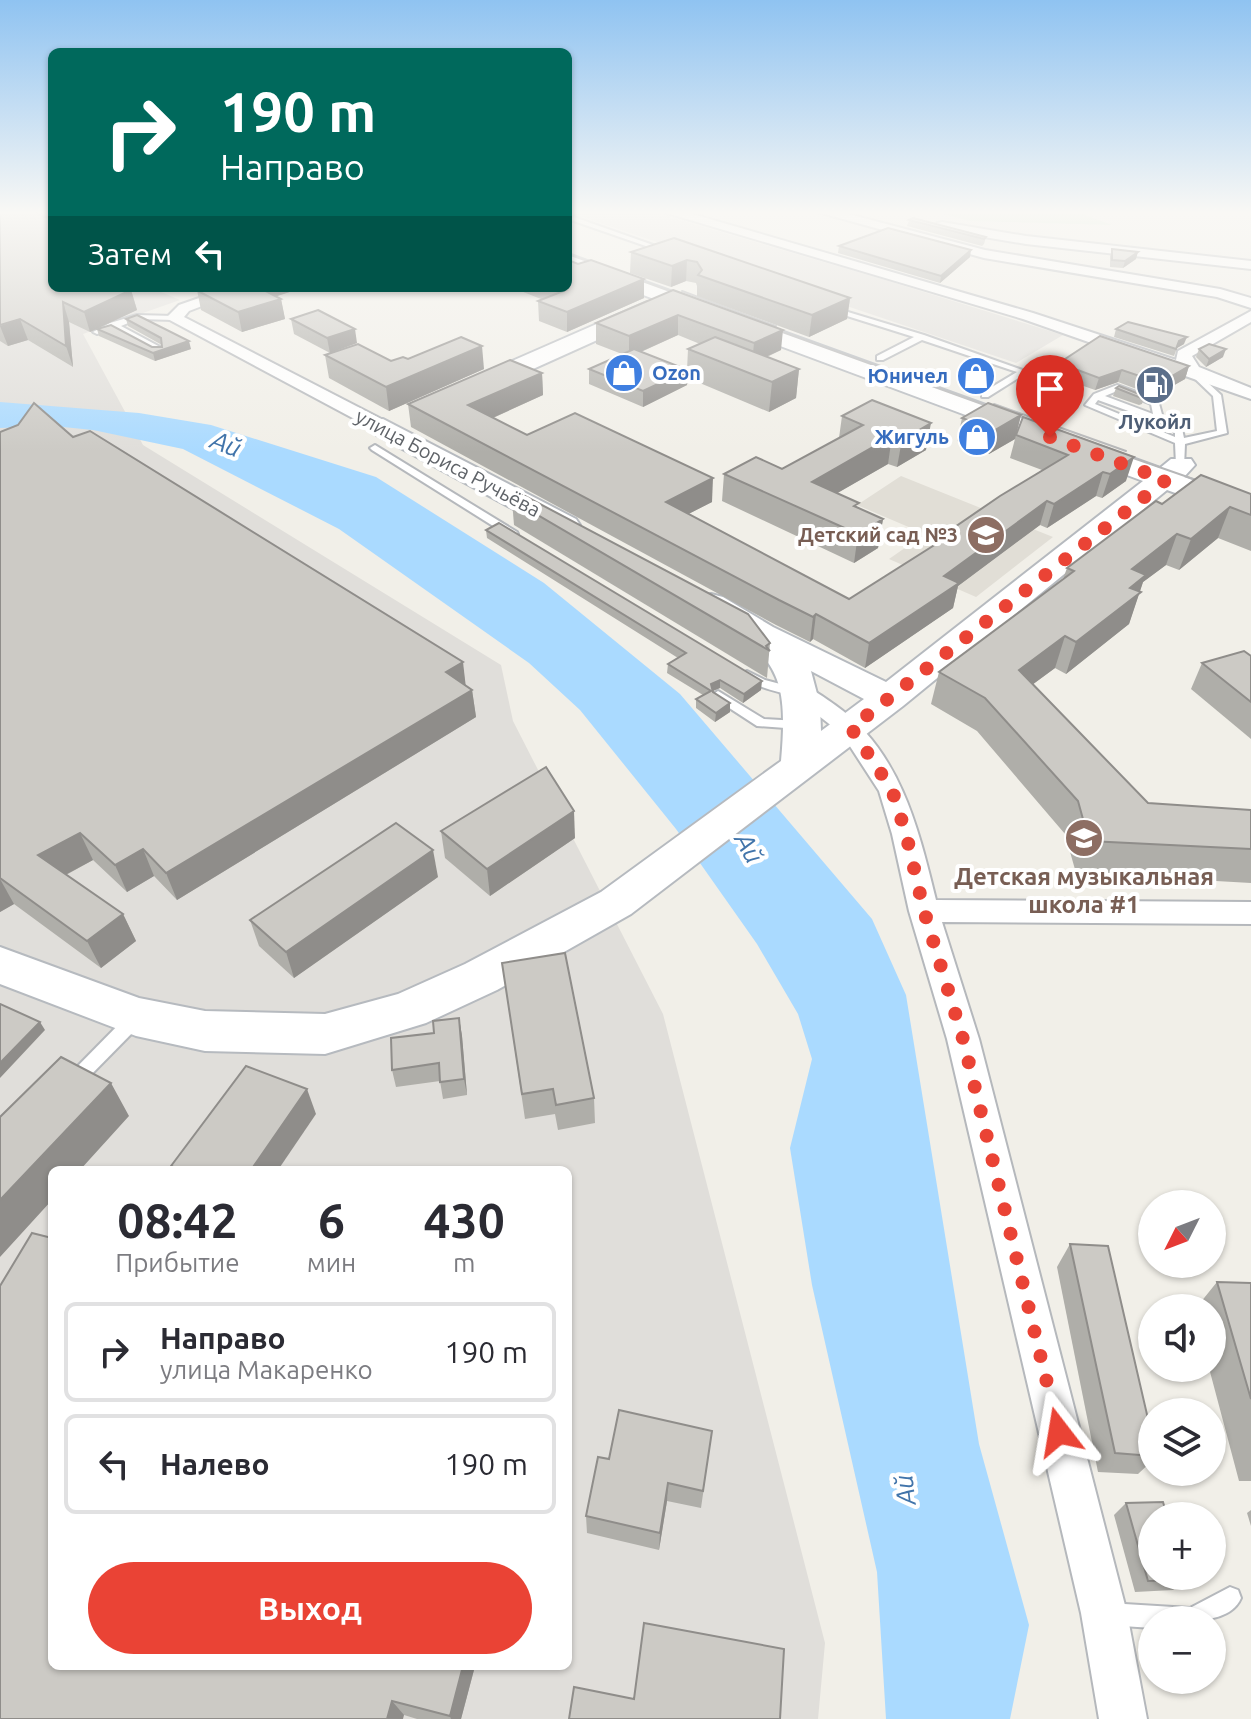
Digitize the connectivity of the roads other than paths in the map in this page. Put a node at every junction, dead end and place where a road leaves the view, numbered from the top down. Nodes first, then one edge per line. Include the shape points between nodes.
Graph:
1 (672, 291) edge
2 (674, 291) edge
3 (943, 291) edge
4 (1210, 291) edge
5 (187, 292) edge
6 (229, 292) edge
7 (681, 294) junction
8 (204, 300) junction
9 (819, 303) edge
10 (1251, 303) edge
11 (1251, 316) edge
12 (174, 318) junction
13 (113, 325) junction
14 (97, 332) edge
15 (921, 337) junction
16 (159, 350) edge
17 (880, 358) junction
18 (1193, 371) junction
19 (1251, 394) edge
20 (985, 395) junction
21 (441, 401) edge
22 (412, 414) edge
23 (379, 437) junction
24 (1176, 462) junction
25 (1251, 490) edge
26 (1251, 511) edge
27 (522, 539) edge
28 (593, 540) edge
29 (691, 593) edge
30 (760, 631) junction
31 (734, 667) edge
32 (718, 695) edge
33 (890, 698) junction
34 (803, 710) junction
35 (851, 728) junction
36 (792, 770) junction
37 (924, 911) junction
38 (1251, 913) edge
39 (6, 975) edge
40 (136, 1017) junction
41 (63, 1093) edge
42 (1230, 1598) dead end
43 (1104, 1613) junction
44 (1123, 1719) edge

1 - 7 street
2 - 7 street
3 - 18 street
4 - 10 street
5 - 8 street
6 - 8 street
7 - 17 street
7 - 21 street
7 - 24 street
8 - 12 street
9 - 15 lane
11 - 18 street via 1184,354
12 - 13 lane via 137,317
12 - 23 street, улица Бориса Ручьёва
13 - 14 lane
13 - 16 lane
15 - 17 lane
15 - 20 lane via 1024,372
17 - 20 street
18 - 19 street
18 - 24 lane via 1217,395 1222,433
20 - 24 street
22 - 23 street
23 - 27 lane
23 - 28 street, улица Бориса Ручьёва
24 - 24 lane via 1179,431 1159,419 1155,402 1117,388 1089,405
24 - 25 street
24 - 26 street
24 - 33 street
29 - 30 street
30 - 33 street
30 - 34 street via 789,662
31 - 34 lane
32 - 34 lane via 761,723
33 - 35 street
34 - 35 street
34 - 36 street
35 - 36 street
35 - 37 street via 892,790
36 - 40 street via 616,903 409,1010 325,1034 205,1031
37 - 38 street
37 - 43 street via 963,1039
39 - 40 street
40 - 41 lane
42 - 43 lane via 1192,1619
43 - 44 street

